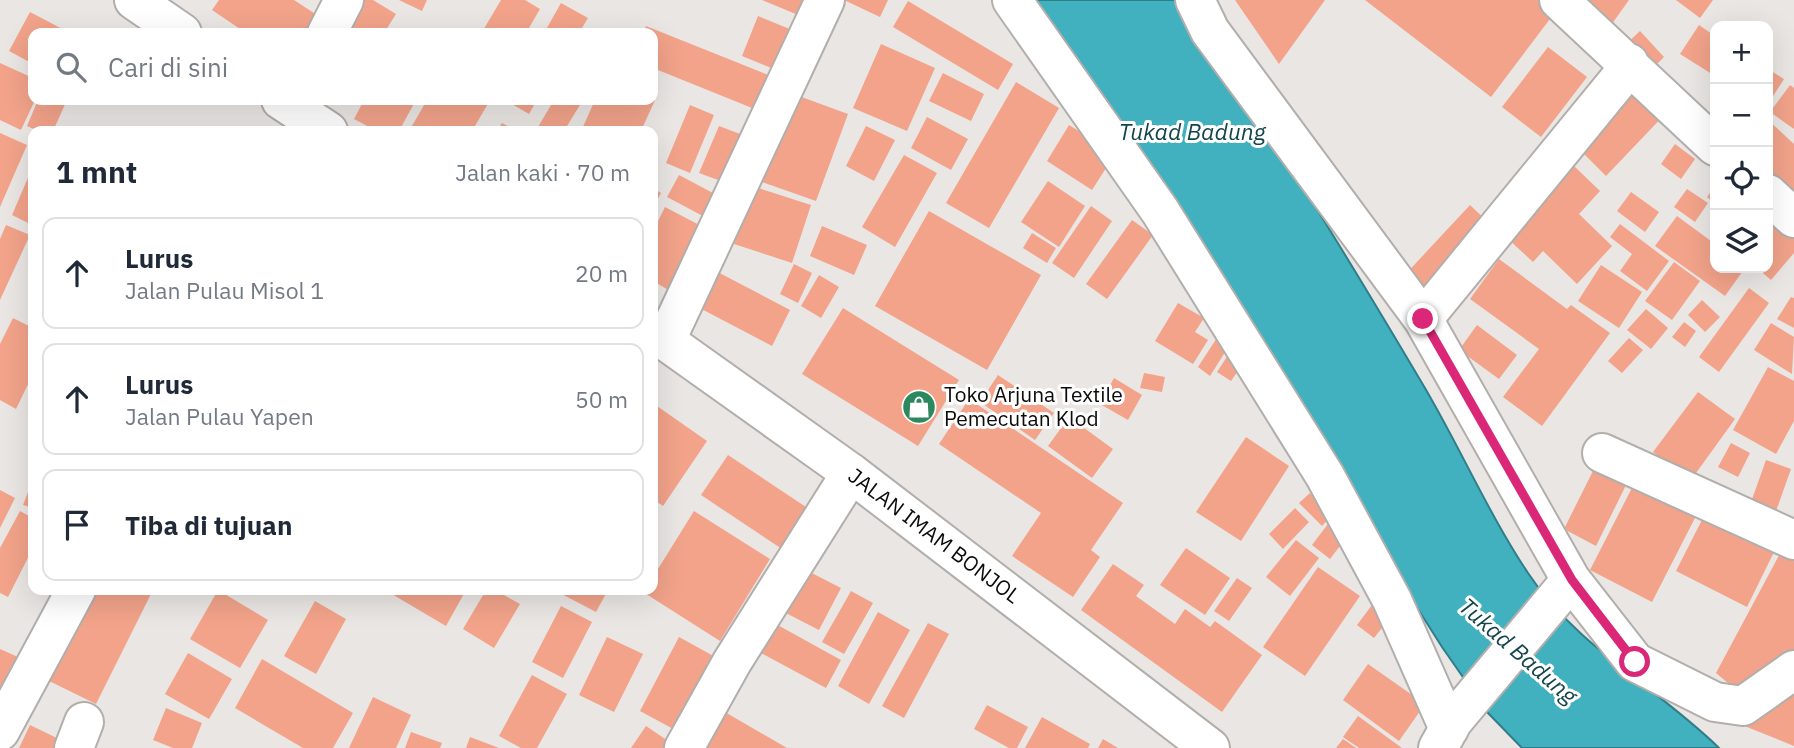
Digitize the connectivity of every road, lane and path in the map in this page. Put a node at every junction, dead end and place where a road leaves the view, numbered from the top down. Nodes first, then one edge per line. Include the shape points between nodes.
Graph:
1 (134, 0) edge
2 (344, 0) edge
3 (825, 0) edge
4 (1012, 0) edge
5 (1195, 0) edge
6 (1559, 0) edge
7 (175, 28) edge
8 (330, 28) edge
9 (1629, 63) junction
10 (292, 105) edge
11 (318, 126) edge
12 (1710, 141) edge
13 (1773, 199) edge
14 (1794, 218) edge
15 (1423, 319) junction
16 (659, 336) edge
17 (1602, 453) dead end
18 (851, 472) junction
19 (1794, 540) edge
20 (1564, 591) junction
21 (73, 595) edge
22 (1794, 670) edge
23 (0, 731) edge
24 (1447, 733) edge
25 (684, 748) edge
26 (1210, 748) edge

1 - 7 main road
2 - 8 main road
3 - 16 main road
4 - 24 main road via 1160,211 1325,476 1392,600
5 - 15 main road via 1210,31
6 - 9 main road
9 - 12 main road
9 - 15 main road
10 - 11 main road
13 - 14 main road
15 - 20 main road
16 - 18 main road, JALAN IMAM BONJOL
17 - 19 main road
18 - 25 main road
18 - 26 main road, JALAN IMAM BONJOL
20 - 22 main road via 1635,662 1715,702 1743,706
20 - 24 main road
21 - 23 main road

